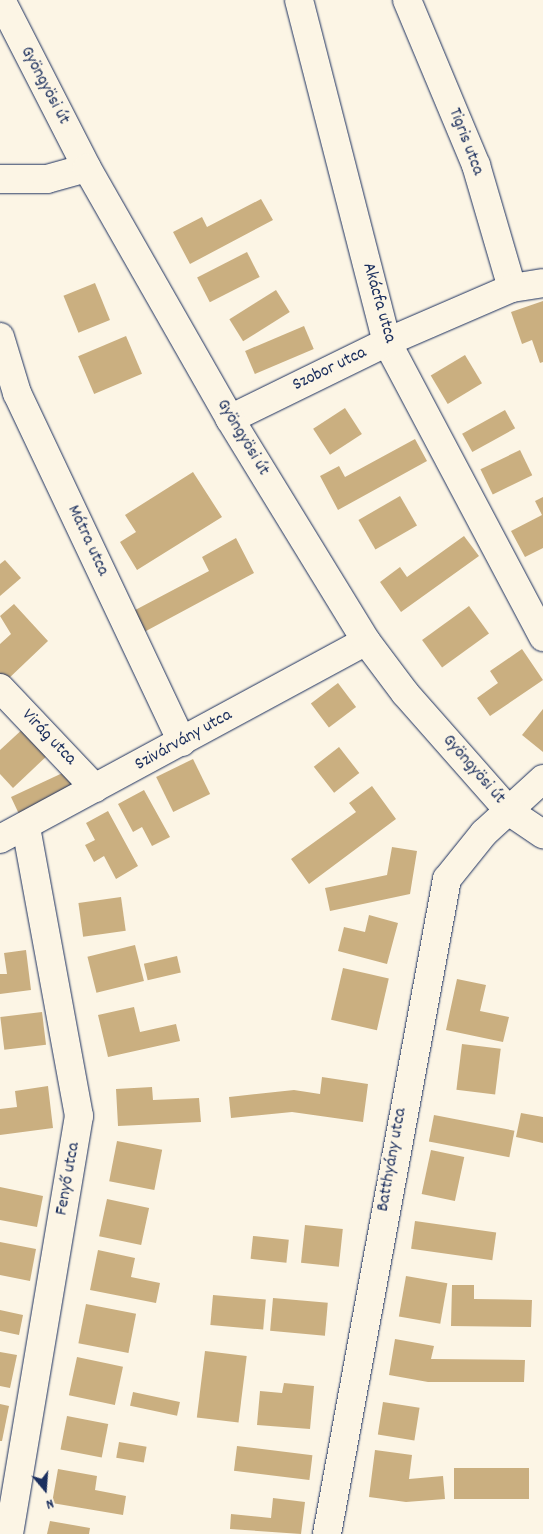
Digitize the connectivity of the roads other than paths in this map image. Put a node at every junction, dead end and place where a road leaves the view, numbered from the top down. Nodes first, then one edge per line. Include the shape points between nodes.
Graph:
1 (1, 0) edge
2 (299, 0) edge
3 (407, 0) edge
4 (87, 168) junction
5 (0, 179) edge
6 (543, 284) edge
7 (512, 288) junction
8 (0, 338) edge
9 (387, 342) junction
10 (230, 419) junction
11 (543, 637) edge
12 (366, 641) junction
13 (0, 688) edge
14 (182, 742) junction
15 (543, 779) edge
16 (95, 788) junction
17 (510, 812) junction
18 (26, 826) junction
19 (543, 834) edge
20 (0, 839) edge
21 (9, 1534) edge
22 (327, 1534) edge

1 - 4 street, Gyöngyösi út
2 - 9 street, Akácfa utca
3 - 7 street, Tigris utca via 476,165
4 - 5 street via 47,179
4 - 10 street, Gyöngyösi út
6 - 7 street, Szobor utca
7 - 9 street, Szobor utca
8 - 14 street, Mátra utca via 17,393
9 - 10 street, Szobor utca
9 - 11 street, Akácfa utca
10 - 12 street, Gyöngyösi út
12 - 14 street, Szivárvány utca
12 - 17 street, Gyöngyösi út via 405,693
13 - 16 street, Virág utca
14 - 16 street, Szivárvány utca
15 - 17 street, Batthyány utca
16 - 18 street, Szivárvány utca
17 - 19 street, Gyöngyösi út
17 - 22 street, Batthyány utca via 484,833 447,879 435,925
18 - 20 street, Szivárvány utca
18 - 21 street, Fenyő utca via 80,1116

